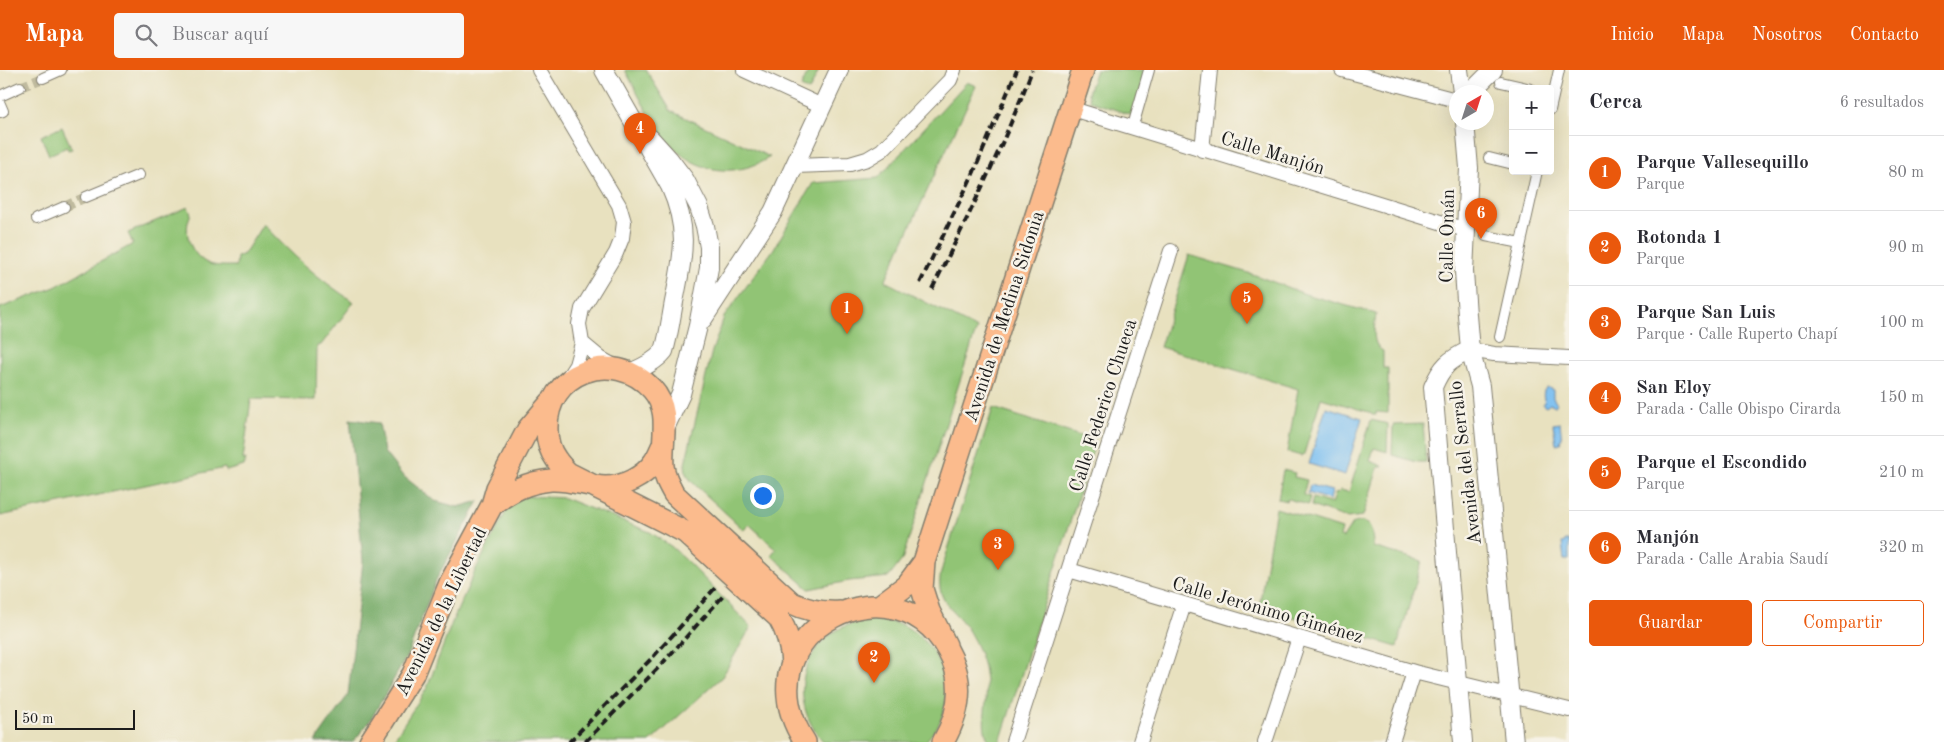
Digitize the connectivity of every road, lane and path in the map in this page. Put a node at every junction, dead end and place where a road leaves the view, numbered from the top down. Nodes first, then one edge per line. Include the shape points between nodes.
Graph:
1 (61, 70) edge
2 (538, 70) edge
3 (604, 70) edge
4 (744, 70) edge
5 (838, 70) edge
6 (954, 70) edge
7 (1083, 70) edge
8 (1149, 70) edge
9 (1210, 70) edge
10 (1342, 70) edge
11 (1459, 70) edge
12 (1559, 70) edge
13 (1497, 76) edge
14 (43, 78) tunnel mouth
15 (1461, 85) edge
16 (1482, 85) edge
17 (1521, 85) edge
18 (1554, 86) edge
19 (20, 87) tunnel mouth
20 (0, 96) edge
21 (1449, 98) edge
22 (0, 104) edge
23 (822, 106) junction
24 (1069, 108) junction
25 (0, 112) edge
26 (1135, 119) dead end
27 (634, 121) junction
28 (1466, 130) edge
29 (1202, 150) junction
30 (1489, 158) dead end
31 (1509, 163) edge
32 (795, 166) junction
33 (139, 175) dead end
34 (1536, 175) edge
35 (86, 197) tunnel mouth
36 (64, 207) tunnel mouth
37 (36, 219) dead end
38 (1466, 230) junction
39 (1486, 236) dead end
40 (1521, 243) junction
41 (1171, 251) dead end
42 (698, 326) junction
43 (1500, 338) dead end
44 (582, 343) junction
45 (1470, 350) junction
46 (1569, 358) edge
47 (626, 371) junction
48 (559, 392) junction
49 (664, 436) junction
50 (586, 483) junction
51 (492, 505) junction
52 (924, 562) junction
53 (1069, 570) junction
54 (1184, 604) junction
55 (879, 606) junction
56 (840, 612) junction
57 (1299, 638) junction
58 (946, 645) junction
59 (792, 663) junction
60 (1414, 672) junction
61 (1458, 684) junction
62 (1510, 694) junction
63 (1569, 710) edge
64 (956, 732) edge
65 (370, 742) edge
66 (805, 742) edge
67 (943, 742) edge
68 (1013, 742) edge
69 (1140, 742) edge
70 (1265, 742) edge
71 (1392, 742) edge
72 (1463, 742) edge
73 (1514, 742) edge

1 - 14 street
2 - 44 street via 619,205 624,222 616,253 582,309 579,324
3 - 27 street
4 - 23 street
5 - 23 street
6 - 32 street via 950,80 882,150 850,164
7 - 24 main road, Avenida de Medina Sidonia
8 - 26 street
9 - 29 street
10 - 21 street
11 - 15 street
12 - 18 street
13 - 16 street
13 - 17 street
19 - 20 street
22 - 25 street via 3,111
23 - 32 street
24 - 29 street, Calle Manjón
24 - 52 main road, Avenida de Medina Sidonia
27 - 42 street via 685,180 706,226 708,268
27 - 47 street via 679,206 684,232 683,256 664,351 649,364
28 - 38 street, Calle Omán
29 - 38 street, Calle Manjón
30 - 31 street
32 - 42 street via 773,212
33 - 35 street
34 - 40 street
36 - 37 street
38 - 45 street, Calle Omán via 1464,271
39 - 40 street
40 - 43 street
41 - 53 street, Calle Federico Chueca
42 - 49 street via 681,394
44 - 47 street via 600,358
44 - 48 street via 576,364
45 - 46 street
45 - 61 street, Avenida del Serrallo via 1453,358 1440,370 1433,387
45 - 62 street, Avenida del Serrallo via 1480,386
47 - 48 main road via 601,368 582,372
47 - 49 main road via 653,390 662,407
48 - 50 main road via 547,419 547,439 555,458 568,473
48 - 51 main road, Avenida de la Libertad via 528,428 497,488
49 - 50 main road via 654,462 641,476 624,484 605,487
49 - 56 main road via 663,467 668,484 682,502 792,603 822,613
50 - 51 main road, Avenida de la Libertad via 553,480 531,483 516,488
50 - 59 main road via 685,532 779,618 791,645
51 - 65 main road, Avenida de la Libertad via 450,583 414,674
52 - 55 main road, Avenida de Medina Sidonia via 907,585
52 - 58 main road, Avenida de Medina Sidonia via 922,589
53 - 54 street, Calle Jerónimo Giménez
53 - 68 street, Calle Federico Chueca
54 - 57 street, Calle Jerónimo Giménez
54 - 69 street
55 - 56 main road via 860,606
55 - 58 main road via 899,609 917,617
56 - 59 main road via 811,632
57 - 60 street, Calle Jerónimo Giménez
57 - 70 street
58 - 64 main road, Avenida de Medina Sidonia via 957,670 960,696
59 - 66 main road via 789,707
60 - 61 street, Calle Jerónimo Giménez
60 - 71 street
61 - 62 street, Calle Jerónimo Giménez
61 - 72 street, Avenida del Serrallo
62 - 63 street, Calle Jerónimo Giménez
62 - 73 street, Avenida del Serrallo
64 - 67 main road, Avenida de Medina Sidonia

